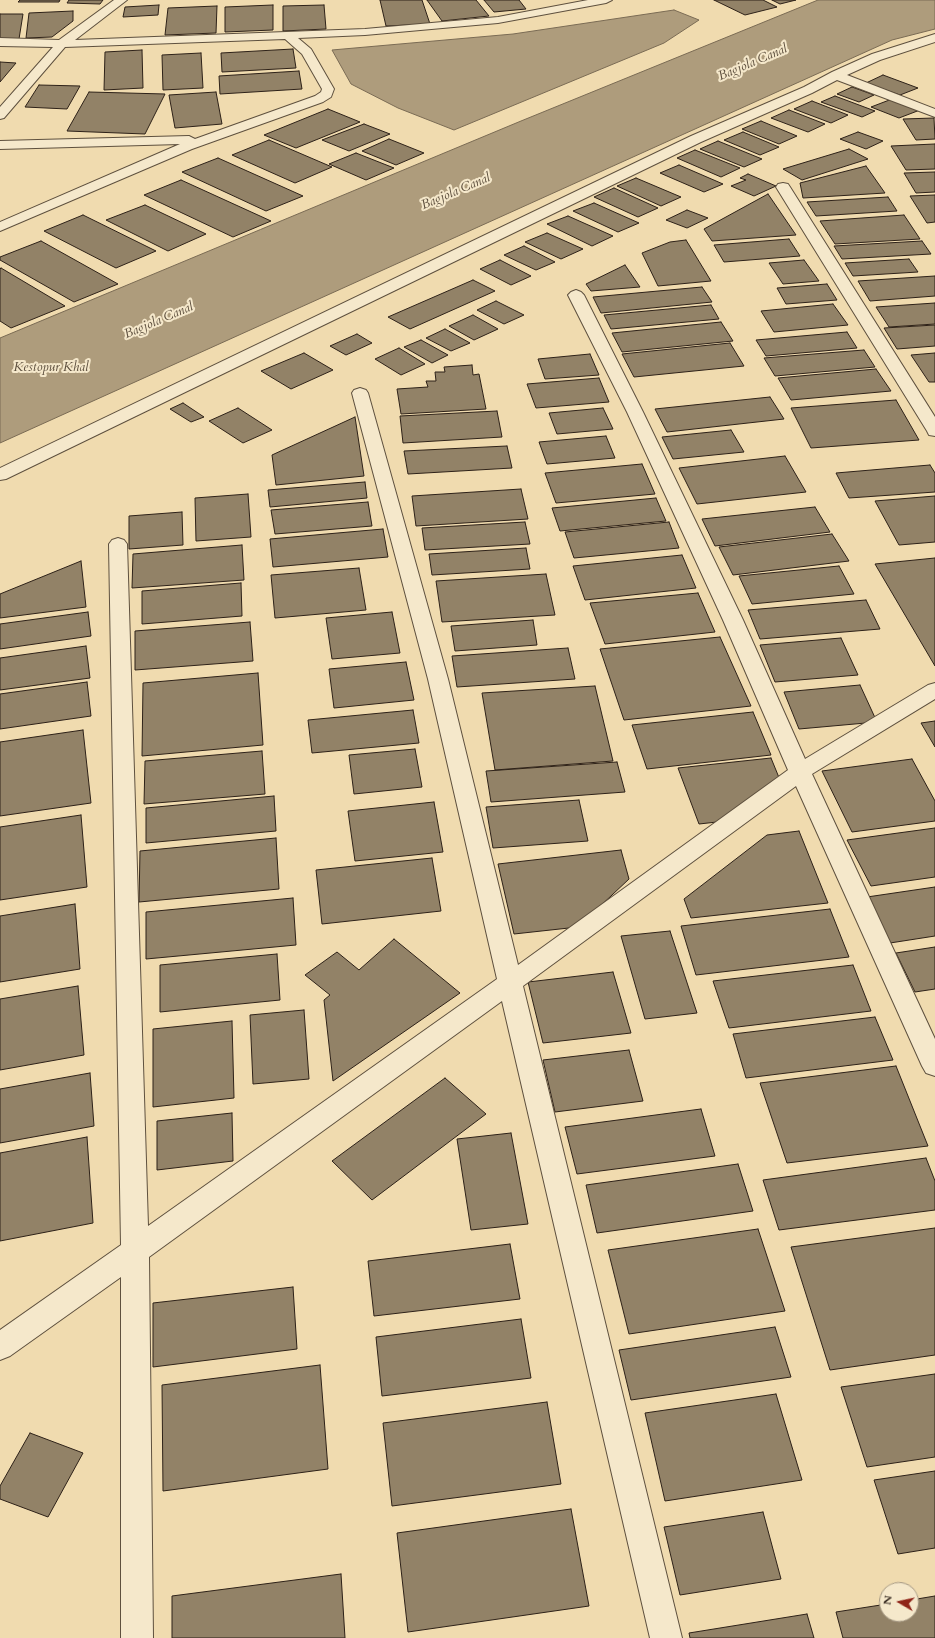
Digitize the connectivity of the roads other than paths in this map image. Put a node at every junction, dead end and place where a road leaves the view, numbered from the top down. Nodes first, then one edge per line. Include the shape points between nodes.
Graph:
1 (121, 0) edge
2 (606, 0) edge
3 (288, 35) junction
4 (935, 38) edge
5 (0, 42) edge
6 (62, 44) junction
7 (836, 75) junction
8 (935, 113) edge
9 (0, 115) edge
10 (203, 140) junction
11 (0, 144) edge
12 (783, 187) dead end
13 (0, 227) edge
14 (576, 295) dead end
15 (360, 393) dead end
16 (935, 431) edge
17 (0, 475) edge
18 (118, 544) dead end
19 (935, 690) edge
20 (800, 772) junction
21 (510, 982) junction
22 (935, 1066) edge
23 (135, 1251) junction
24 (0, 1347) edge
25 (137, 1638) edge
26 (666, 1638) edge

1 - 6 street
2 - 3 street via 498,20 364,32
3 - 6 street
3 - 10 street via 307,52 328,89 327,94
4 - 7 street via 876,57
5 - 6 street
6 - 9 street
7 - 8 street
7 - 17 street via 808,90 696,139
10 - 11 street
10 - 13 street
12 - 16 street
14 - 20 street via 734,620
15 - 21 street via 438,679
18 - 23 street
19 - 20 street
20 - 21 street
20 - 22 street
21 - 23 street
21 - 26 street
23 - 24 street
23 - 25 street

